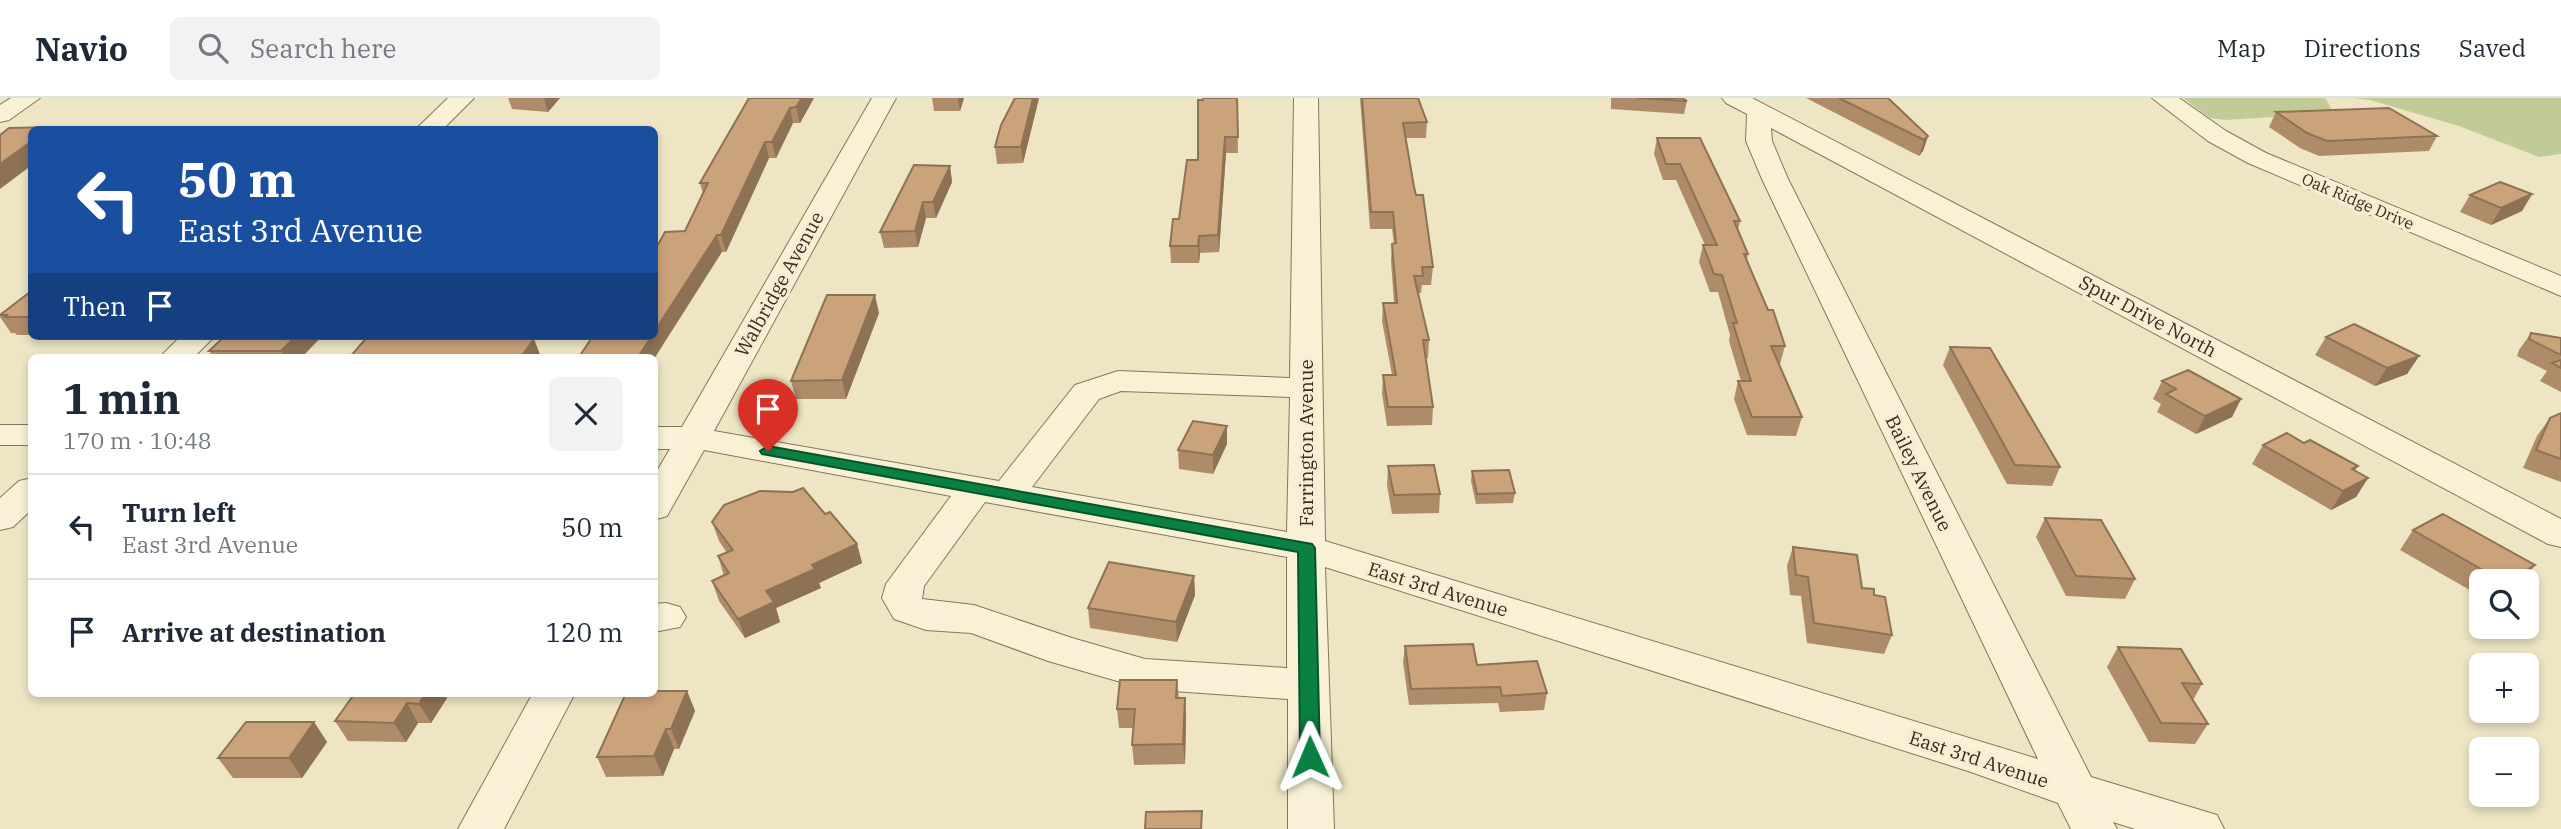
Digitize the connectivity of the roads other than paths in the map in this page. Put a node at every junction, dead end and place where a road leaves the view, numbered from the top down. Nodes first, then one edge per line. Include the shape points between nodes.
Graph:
1 (28, 98) edge
2 (462, 98) edge
3 (884, 98) edge
4 (1306, 98) edge
5 (2164, 98) edge
6 (1746, 105) edge
7 (0, 115) edge
8 (431, 126) edge
9 (2561, 287) edge
10 (195, 340) edge
11 (179, 354) edge
12 (1306, 388) junction
13 (0, 435) edge
14 (28, 435) edge
15 (658, 438) edge
16 (693, 438) junction
17 (993, 490) junction
18 (28, 493) edge
19 (658, 501) edge
20 (0, 518) edge
21 (2561, 535) edge
22 (1306, 548) junction
23 (1309, 684) junction
24 (552, 697) edge
25 (2075, 791) junction
26 (481, 829) edge
27 (1311, 829) edge
28 (2094, 829) edge
29 (2201, 829) edge

1 - 7 street
2 - 8 street
3 - 16 street, Walbridge Avenue
4 - 12 street, Farrington Avenue
5 - 9 street, Oak Ridge Drive via 2257,158
6 - 21 street, Spur Drive North
6 - 25 street, Bailey Avenue via 1775,179
10 - 11 street
12 - 17 street via 1118,381 1087,392
12 - 22 street, Farrington Avenue
13 - 14 street
15 - 16 street, East 3rd Avenue
16 - 17 street, East 3rd Avenue
16 - 19 street, Walbridge Avenue
17 - 22 street, East 3rd Avenue
17 - 23 street via 905,584 902,598 908,609 926,616 974,619 1145,674
18 - 20 street
22 - 23 street, Farrington Avenue
22 - 25 street, East 3rd Avenue
23 - 27 street, Farrington Avenue
24 - 26 street
25 - 28 street, Bailey Avenue
25 - 29 street, East 3rd Avenue

